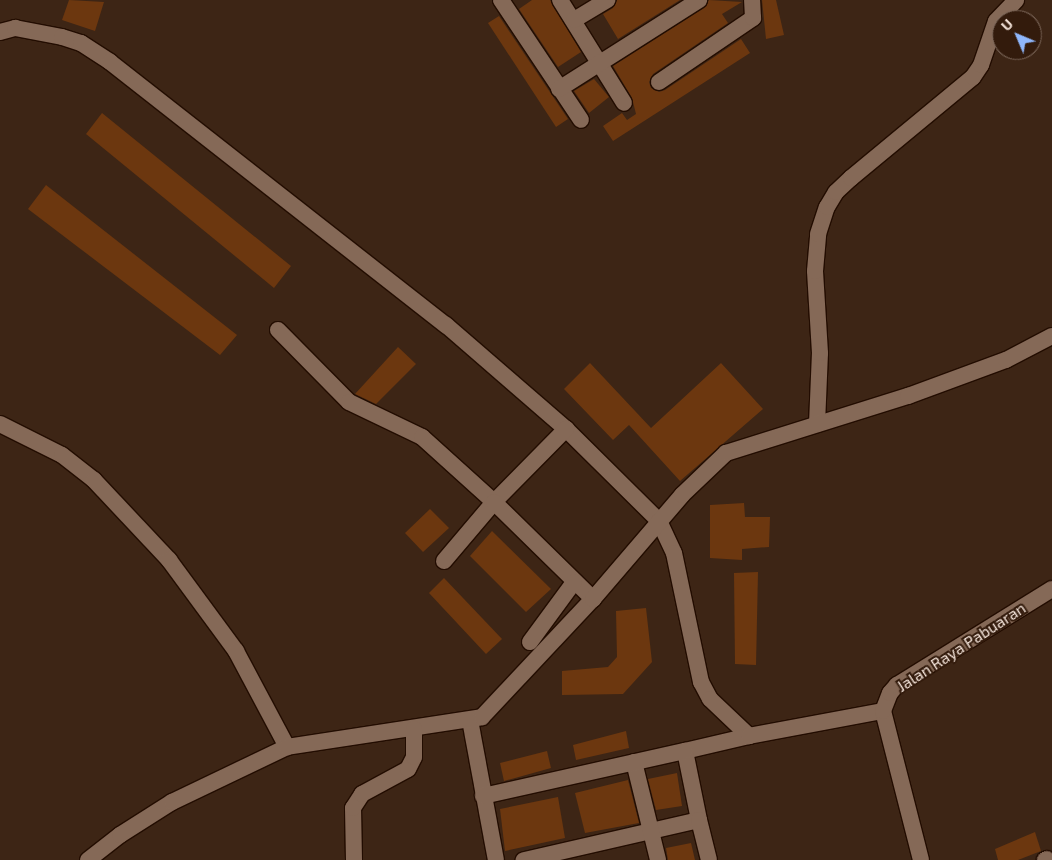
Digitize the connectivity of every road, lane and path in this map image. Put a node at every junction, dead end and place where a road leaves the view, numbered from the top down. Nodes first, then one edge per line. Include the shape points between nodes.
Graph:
1 (560, 0) edge
2 (607, 0) edge
3 (699, 0) edge
4 (752, 0) edge
5 (1016, 0) edge
6 (507, 2) edge
7 (574, 20) junction
8 (0, 32) edge
9 (600, 63) junction
10 (659, 82) dead end
11 (559, 89) junction
12 (624, 103) dead end
13 (580, 120) dead end
14 (278, 330) dead end
15 (1052, 336) edge
16 (0, 424) edge
17 (818, 424) junction
18 (566, 429) junction
19 (494, 502) junction
20 (659, 521) junction
21 (444, 561) dead end
22 (574, 582) junction
23 (1052, 589) edge
24 (593, 599) junction
25 (530, 642) dead end
26 (883, 711) junction
27 (470, 720) junction
28 (414, 729) junction
29 (749, 736) junction
30 (287, 748) junction
31 (684, 751) junction
32 (634, 762) junction
33 (483, 796) junction
34 (699, 820) junction
35 (651, 830) junction
36 (88, 860) edge
37 (354, 860) edge
38 (496, 860) edge
39 (524, 860) edge
40 (658, 860) edge
41 (709, 860) edge
42 (921, 860) edge

1 - 7 street
2 - 7 street
3 - 9 street
4 - 10 street via 753,18
5 - 17 street via 996,21 981,65 973,77 851,178 827,206 818,234 815,271 820,353
6 - 11 street
7 - 9 street
8 - 18 street via 16,28 62,37 81,43 110,62 446,325
9 - 11 street
9 - 12 street
11 - 13 street
14 - 19 street via 349,402 422,437
15 - 17 street via 1006,360
16 - 30 street via 62,455 88,475 169,560 236,651
17 - 20 street via 726,452
18 - 19 street
18 - 20 street
19 - 21 street
19 - 22 street
20 - 24 street
20 - 29 street via 674,553 701,682 710,699
22 - 24 street
22 - 25 street
23 - 26 street, Jalan Raya Pabuaran via 897,685
24 - 27 street via 486,713
26 - 29 street
26 - 42 street
27 - 28 street
27 - 33 street
28 - 30 street
28 - 37 street via 414,757 408,769 362,794 353,808
29 - 31 street
30 - 36 street via 172,802
31 - 32 street
31 - 34 street
32 - 33 street
32 - 35 street
33 - 38 street
34 - 35 street
34 - 41 street
35 - 39 street
35 - 40 street

